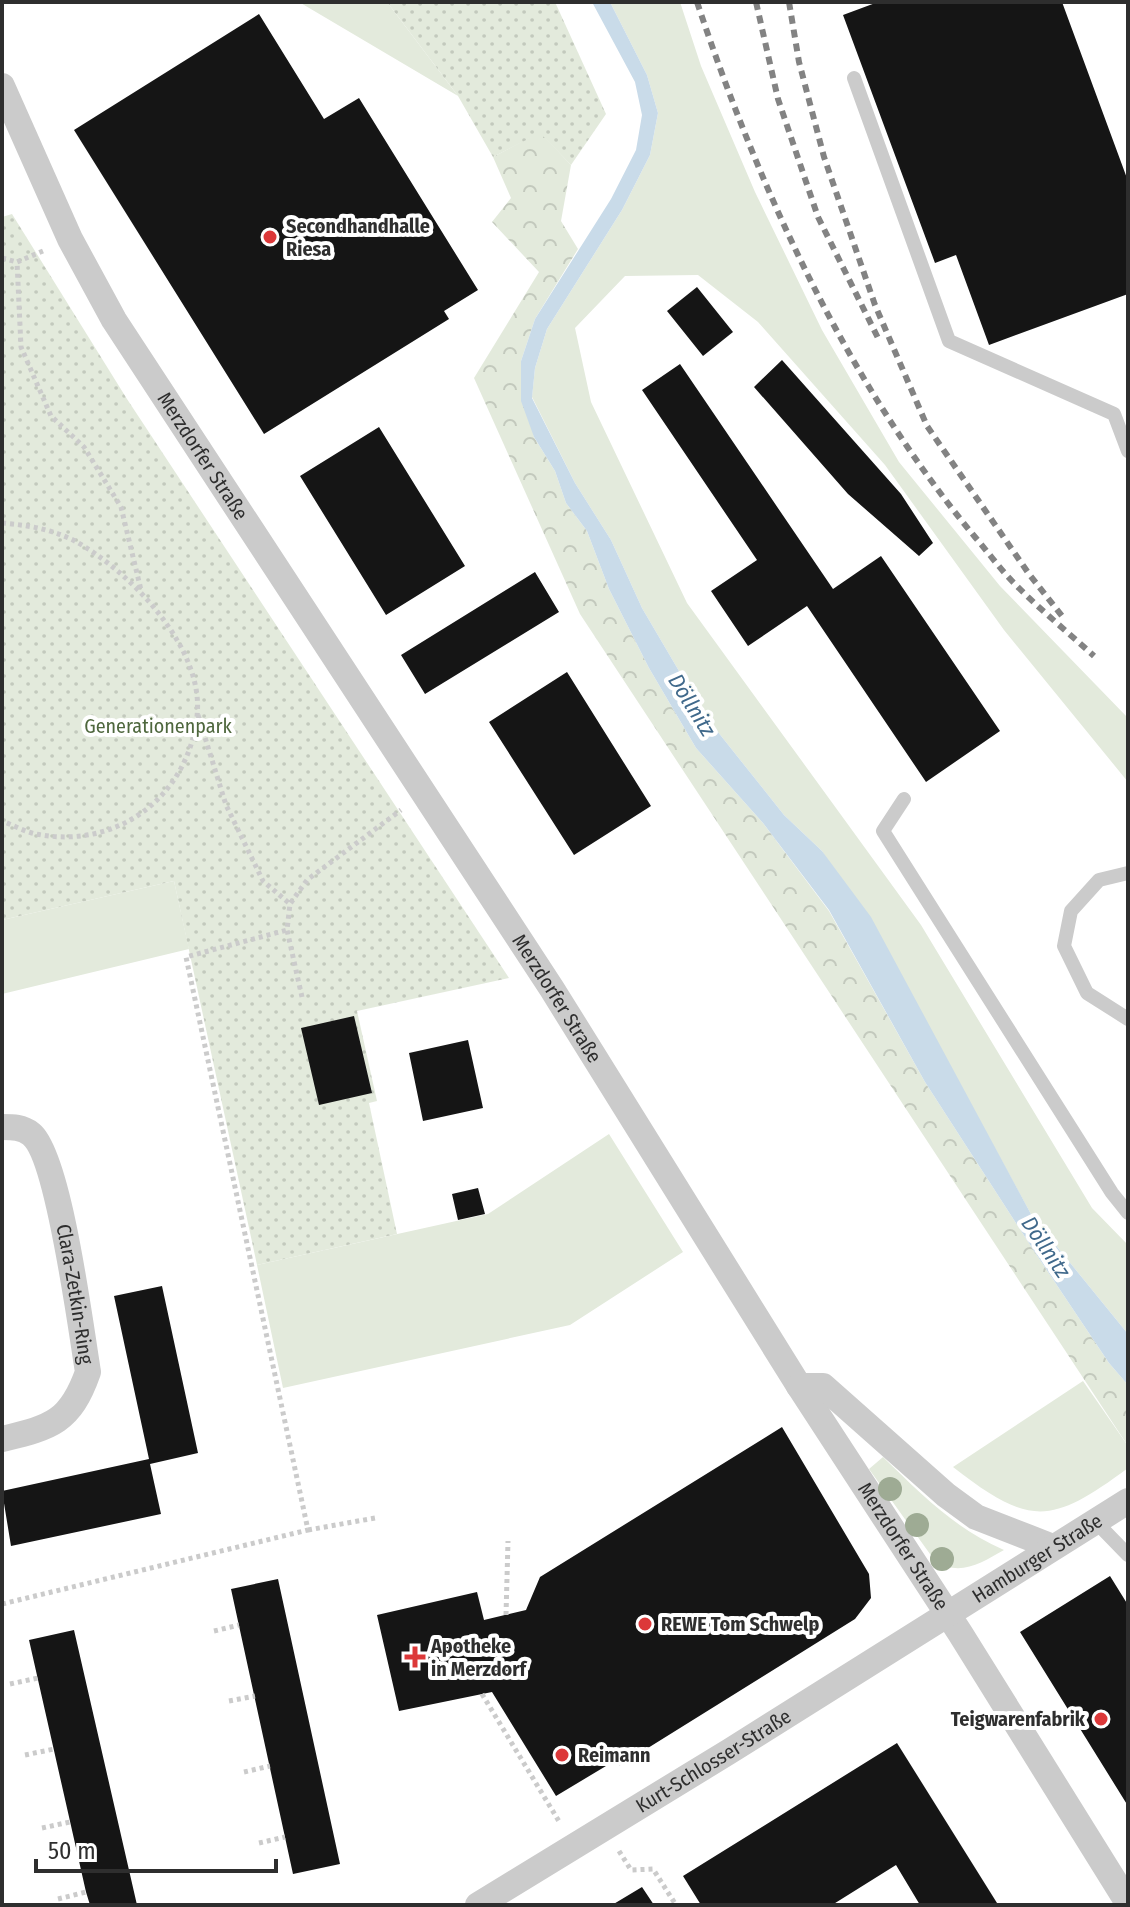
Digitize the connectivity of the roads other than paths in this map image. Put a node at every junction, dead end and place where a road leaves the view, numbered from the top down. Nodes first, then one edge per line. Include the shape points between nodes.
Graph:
1 (854, 78) dead end
2 (2, 86) edge
3 (1128, 451) edge
4 (904, 799) dead end
5 (1128, 873) edge
6 (1128, 1019) edge
7 (2, 1127) edge
8 (1128, 1213) edge
9 (799, 1386) junction
10 (2, 1439) edge
11 (1127, 1502) edge
12 (1095, 1521) junction
13 (1053, 1547) junction
14 (1128, 1555) edge
15 (947, 1614) junction
16 (1128, 1903) edge
17 (478, 1905) edge

1 - 3 lane via 949,341 1114,414
2 - 9 street, Merzdorfer Straße via 70,239 114,320 552,989
4 - 8 lane via 883,831
5 - 6 lane via 1099,880 1071,911 1064,946 1087,993
7 - 10 street, Clara-Zetkin-Ring via 33,1135 46,1156 88,1372 66,1413 45,1429
9 - 13 street via 823,1386 976,1517
9 - 15 street, Merzdorfer Straße
11 - 12 street, Hamburger Straße
12 - 13 street, Hamburger Straße
12 - 14 lane
13 - 15 street, Hamburger Straße
15 - 16 street, Merzdorfer Straße
15 - 17 street, Kurt-Schlosser-Straße

